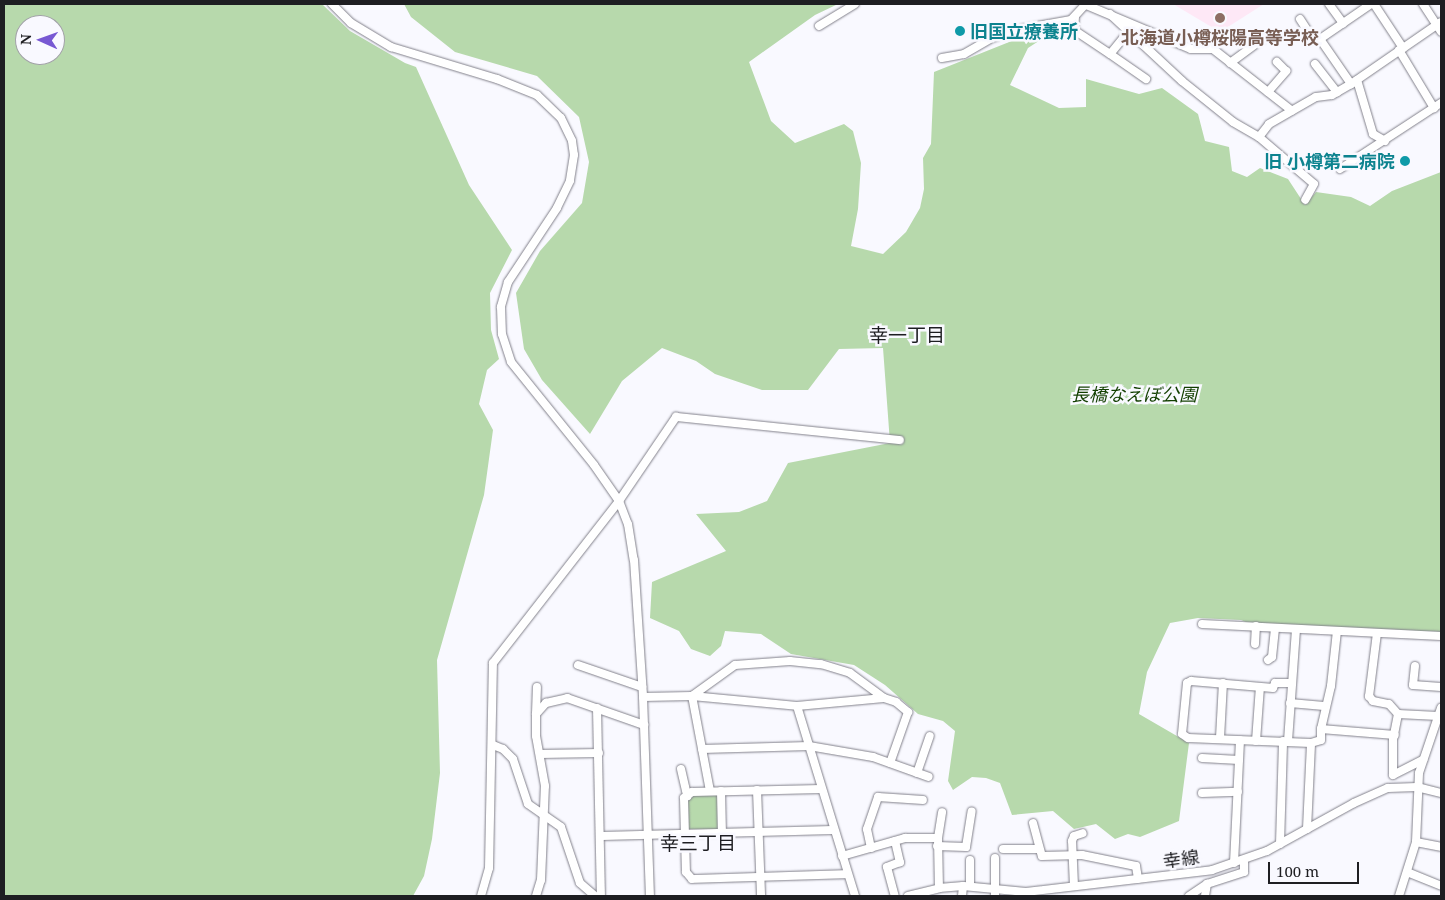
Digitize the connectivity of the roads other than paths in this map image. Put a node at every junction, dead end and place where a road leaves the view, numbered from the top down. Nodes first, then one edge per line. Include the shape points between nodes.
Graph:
1 (332, 4) edge
2 (855, 4) edge
3 (1329, 4) edge
4 (1373, 4) edge
5 (1423, 4) edge
6 (1084, 5) edge
7 (1110, 14) junction
8 (1075, 17) junction
9 (1300, 20) dead end
10 (1343, 23) junction
11 (819, 26) dead end
12 (1440, 27) edge
13 (1128, 32) junction
14 (1264, 38) dead end
15 (1320, 39) junction
16 (1401, 49) junction
17 (1110, 54) junction
18 (942, 58) dead end
19 (1277, 62) dead end
20 (1230, 63) junction
21 (1315, 64) dead end
22 (1146, 79) dead end
23 (1354, 82) junction
24 (1268, 92) junction
25 (1337, 92) junction
26 (1441, 102) edge
27 (1434, 108) junction
28 (1292, 111) junction
29 (1260, 137) junction
30 (1385, 141) junction
31 (1340, 169) dead end
32 (1305, 200) dead end
33 (900, 440) dead end
34 (619, 501) junction
35 (1202, 624) dead end
36 (1256, 626) junction
37 (1275, 628) junction
38 (1296, 629) junction
39 (1337, 631) junction
40 (1377, 633) junction
41 (1441, 636) edge
42 (1255, 644) dead end
43 (1268, 660) dead end
44 (578, 665) dead end
45 (1415, 666) dead end
46 (1292, 683) junction
47 (1223, 684) junction
48 (537, 687) dead end
49 (642, 687) junction
50 (1260, 687) junction
51 (1441, 687) edge
52 (692, 696) junction
53 (643, 697) junction
54 (884, 698) junction
55 (1290, 703) junction
56 (797, 706) junction
57 (1324, 706) junction
58 (597, 708) junction
59 (1440, 712) edge
60 (536, 714) junction
61 (1398, 714) junction
62 (644, 725) junction
63 (1321, 729) junction
64 (1395, 735) junction
65 (930, 736) dead end
66 (1220, 738) junction
67 (1240, 740) junction
68 (1256, 741) junction
69 (1286, 741) junction
70 (1311, 743) junction
71 (493, 745) junction
72 (809, 746) junction
73 (702, 749) junction
74 (599, 753) junction
75 (540, 754) junction
76 (1202, 758) dead end
77 (1240, 760) junction
78 (1423, 760) junction
79 (890, 762) junction
80 (681, 769) dead end
81 (917, 773) junction
82 (929, 777) dead end
83 (1417, 787) junction
84 (821, 788) junction
85 (757, 790) junction
86 (710, 791) junction
87 (722, 791) junction
88 (1202, 792) dead end
89 (1238, 792) junction
90 (1441, 792) edge
91 (687, 796) junction
92 (923, 800) dead end
93 (972, 811) dead end
94 (942, 812) dead end
95 (545, 816) junction
96 (1033, 823) dead end
97 (1307, 828) junction
98 (833, 830) junction
99 (758, 832) junction
100 (1083, 833) dead end
101 (722, 834) junction
102 (685, 835) junction
103 (602, 836) junction
104 (648, 836) junction
105 (895, 841) junction
106 (937, 842) junction
107 (1416, 842) junction
108 (1280, 844) junction
109 (871, 848) junction
110 (1441, 848) edge
111 (1003, 849) dead end
112 (1039, 849) junction
113 (1074, 854) junction
114 (842, 856) junction
115 (995, 858) dead end
116 (970, 860) dead end
117 (1244, 860) junction
118 (1234, 864) junction
119 (1407, 872) junction
120 (847, 874) junction
121 (760, 877) junction
122 (1138, 879) junction
123 (1207, 884) junction
124 (966, 886) junction
125 (1074, 886) junction
126 (1441, 886) edge
127 (939, 888) junction
128 (996, 893) edge
129 (1014, 894) edge
130 (481, 896) edge
131 (536, 896) edge
132 (595, 896) edge
133 (601, 896) edge
134 (650, 896) edge
135 (761, 896) edge
136 (855, 896) edge
137 (896, 896) edge
138 (908, 896) edge
139 (962, 896) edge
140 (1189, 896) edge
141 (1205, 896) edge
142 (1399, 896) edge

1 - 34 street via 351,24 391,47 526,90 546,101 561,118 573,148 570,181 508,282 501,307 502,334 511,362
2 - 11 street
3 - 10 street
4 - 10 street
4 - 16 street
5 - 12 street
6 - 7 street
6 - 8 street
7 - 13 street
7 - 20 street via 1191,49 1213,49
8 - 17 street via 1074,30
8 - 18 street via 1021,29 992,38 964,54
9 - 15 street via 1312,39
10 - 15 street
12 - 16 street
13 - 17 street
13 - 29 street via 1233,122
14 - 20 street
15 - 23 street
16 - 23 street
16 - 27 street
17 - 22 street
19 - 24 street via 1286,71
20 - 24 street
21 - 25 street
23 - 25 street
23 - 30 street via 1373,134
24 - 28 street
25 - 28 street via 1316,97
26 - 27 street
27 - 30 street
28 - 29 street via 1269,124
29 - 32 street via 1314,184
30 - 31 street
33 - 34 street via 676,417
34 - 49 street via 628,524 634,560
34 - 71 street via 493,663
35 - 36 street
36 - 37 street
36 - 42 street
37 - 38 street
37 - 43 street via 1272,657
38 - 39 street
38 - 46 street
39 - 40 street
39 - 57 street via 1331,686
40 - 41 street
40 - 61 street via 1370,700 1390,704
44 - 49 street
45 - 51 street via 1413,685
46 - 50 street via 1275,683 1274,688
46 - 55 street
47 - 50 street
47 - 66 street
47 - 66 street via 1187,683 1182,734 1188,738
48 - 60 street
49 - 53 street
50 - 68 street
52 - 53 street
52 - 54 street via 735,665 790,661 821,664 850,673
52 - 56 street
52 - 73 street
53 - 62 street
54 - 56 street
54 - 79 street via 896,702 908,712
55 - 57 street
55 - 69 street
56 - 72 street
57 - 63 street
58 - 60 street via 558,698 546,703
58 - 62 street
58 - 74 street
59 - 61 street
59 - 78 street
60 - 75 street
61 - 64 street
62 - 104 street
63 - 64 street
63 - 70 street via 1321,740
64 - 78 street via 1393,775
65 - 81 street
66 - 67 street
67 - 68 street
67 - 77 street
68 - 69 street
69 - 70 street
69 - 108 street
70 - 97 street
71 - 95 street via 513,759 528,804
71 - 130 street via 489,868
72 - 73 street
72 - 79 street
72 - 84 street
73 - 86 street
74 - 75 street
74 - 103 street
75 - 95 street
76 - 77 street
77 - 89 street
78 - 83 street
79 - 81 street
80 - 91 street
81 - 82 street
83 - 90 street, 幸線
83 - 97 street, 幸線 via 1388,788 1371,794
83 - 107 street
84 - 85 street
84 - 98 street
85 - 87 street
85 - 99 street
86 - 87 street
86 - 91 street via 692,792
87 - 101 street
88 - 89 street
89 - 118 street
91 - 102 street
92 - 109 street via 878,797 867,829
93 - 106 street via 966,846
94 - 106 street
95 - 131 street via 541,880
95 - 132 street via 561,827 580,883
96 - 112 street
97 - 108 street, 幸線
98 - 99 street
98 - 114 street
99 - 101 street
99 - 121 street
100 - 113 street via 1074,836
101 - 102 street
102 - 104 street
102 - 121 street via 686,872 692,879
103 - 104 street
103 - 133 street
104 - 134 street
105 - 106 street
105 - 109 street
105 - 137 street via 900,862 887,867
106 - 127 street
107 - 110 street
107 - 119 street
108 - 117 street, 幸線
109 - 114 street
111 - 112 street
112 - 113 street via 1042,856
113 - 122 street via 1136,866
113 - 125 street
114 - 120 street
115 - 128 street
116 - 124 street
117 - 118 street, 幸線
117 - 123 street via 1244,872
118 - 122 street, 幸線
119 - 126 street
119 - 142 street
120 - 121 street
120 - 136 street
121 - 135 street
122 - 125 street, 幸線
123 - 140 street
123 - 141 street
124 - 127 street, 幸線
124 - 128 street, 幸線
124 - 139 street
125 - 129 street, 幸線
127 - 138 street, 幸線
128 - 129 street, 幸線

